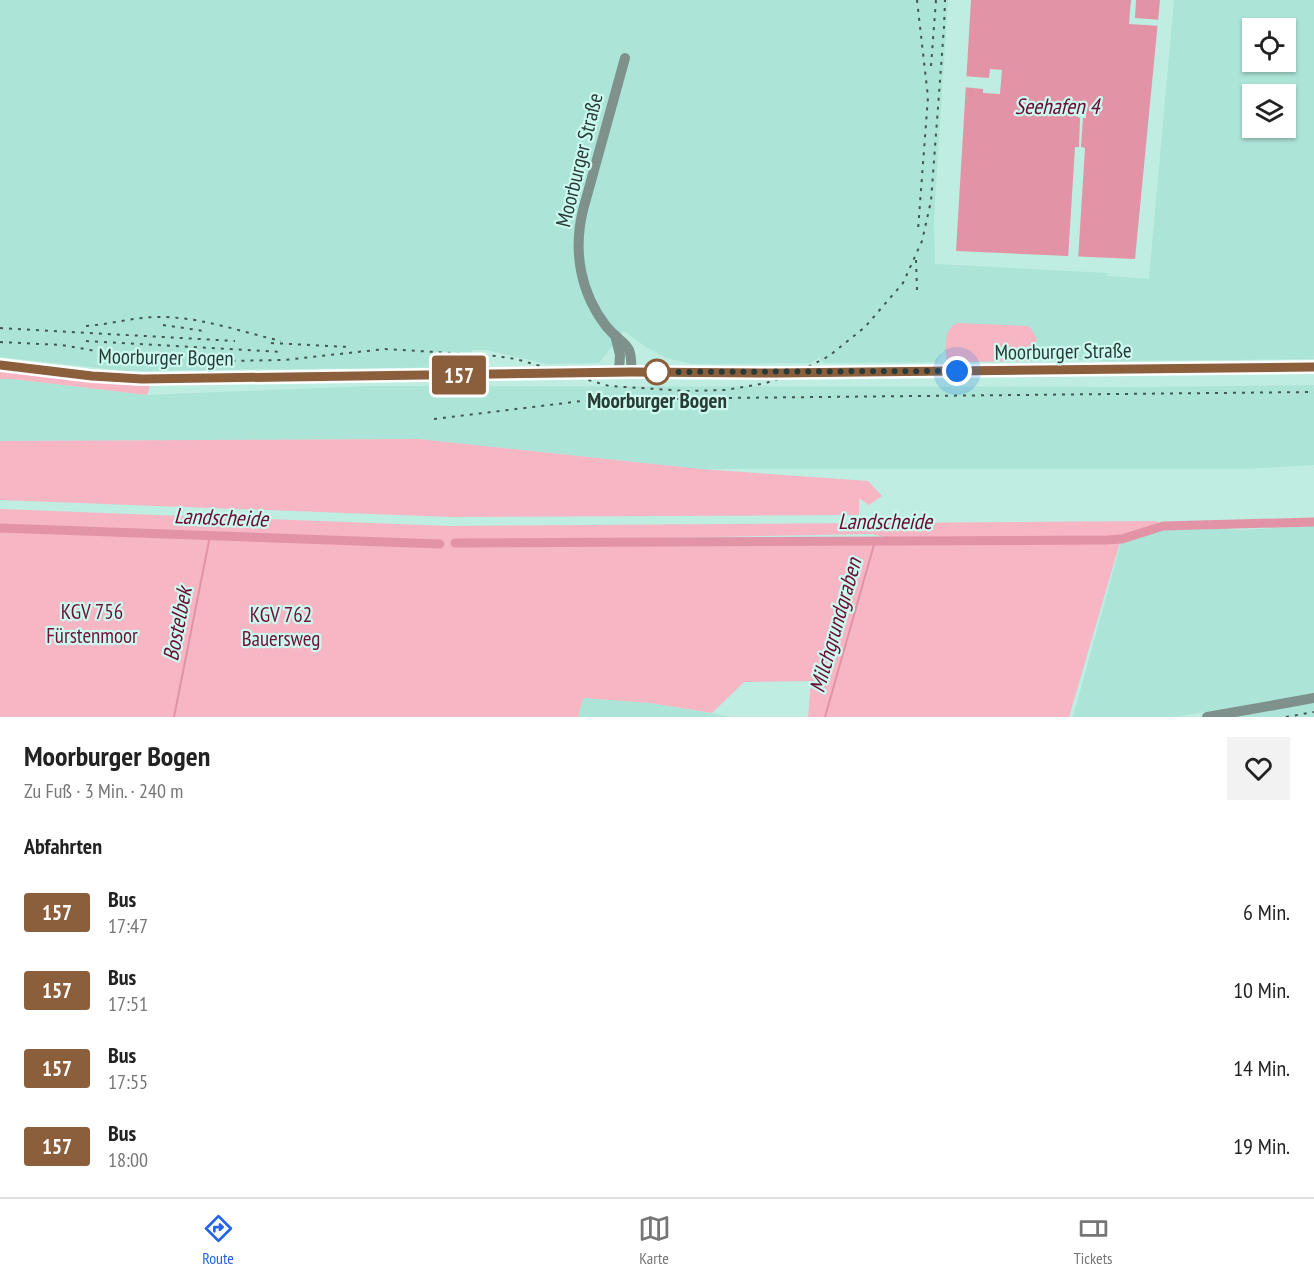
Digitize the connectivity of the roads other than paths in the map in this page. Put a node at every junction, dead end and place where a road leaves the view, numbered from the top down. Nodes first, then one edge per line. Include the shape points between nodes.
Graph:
1 (625, 58) dead end
2 (0, 365) edge
3 (1314, 367) edge
4 (625, 372) junction
5 (1314, 698) edge
6 (1207, 717) edge

1 - 4 street, Moorburger Straße via 579,233 584,286 601,318 630,349 632,358
2 - 4 main road, Moorburger Bogen via 142,379
3 - 4 main road, Moorburger Straße
5 - 6 street

